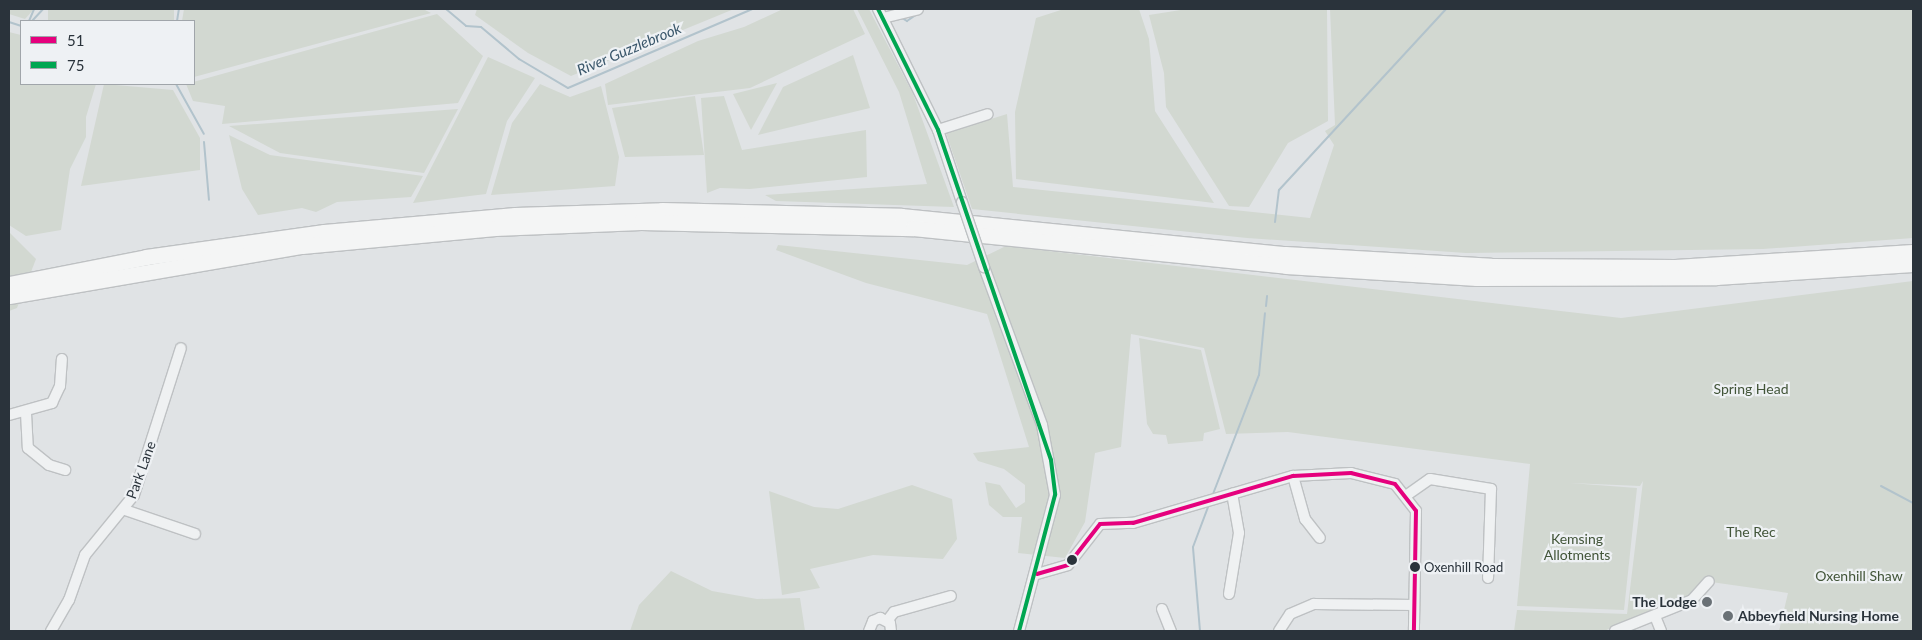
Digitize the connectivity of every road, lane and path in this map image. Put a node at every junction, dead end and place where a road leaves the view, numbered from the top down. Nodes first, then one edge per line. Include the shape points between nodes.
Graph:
1 (878, 9) edge
2 (905, 9) edge
3 (918, 9) edge
4 (883, 18) junction
5 (988, 114) dead end
6 (938, 130) junction
7 (1913, 252) edge
8 (1913, 264) edge
9 (9, 284) edge
10 (9, 296) edge
11 (181, 348) dead end
12 (62, 359) dead end
13 (26, 413) junction
14 (9, 415) edge
15 (65, 470) dead end
16 (1293, 476) junction
17 (1232, 494) junction
18 (1407, 494) junction
19 (125, 510) junction
20 (195, 534) dead end
21 (1320, 538) dead end
22 (1037, 574) junction
23 (1488, 578) dead end
24 (1709, 580) dead end
25 (1229, 594) dead end
26 (951, 596) dead end
27 (1414, 605) junction
28 (1162, 609) dead end
29 (1655, 616) junction
30 (887, 621) junction
31 (51, 631) edge
32 (869, 631) edge
33 (892, 631) edge
34 (1019, 631) edge
35 (1171, 631) edge
36 (1279, 631) edge
37 (1414, 631) edge
38 (1615, 631) edge
39 (1661, 631) edge

1 - 4 street
2 - 3 street
2 - 4 street
4 - 6 street
5 - 6 street
6 - 22 street, bridge via 1051,460 1055,496
7 - 9 highway via 1675,267 1491,266 1303,256 901,216 662,210 514,215 333,231 146,257
8 - 10 highway via 1716,277 1477,278 1286,266 922,229 640,222 495,228 302,246
11 - 19 street, Park Lane via 134,495
12 - 13 street via 56,397 47,407
13 - 14 street
13 - 15 street via 28,456
16 - 17 street
16 - 18 street via 1350,473 1395,484
16 - 21 street via 1305,519
17 - 22 street via 1133,523 1100,524 1068,565
17 - 25 street via 1239,533
18 - 23 street via 1430,480 1491,489
18 - 27 street via 1418,523
19 - 20 street
19 - 31 street, Park Lane via 85,555 70,600
22 - 34 street
24 - 29 street via 1692,600
26 - 30 street via 894,612
27 - 36 street via 1314,604 1290,614
27 - 37 street
28 - 35 street
29 - 38 street
29 - 39 street
30 - 32 street via 873,621
30 - 33 street

